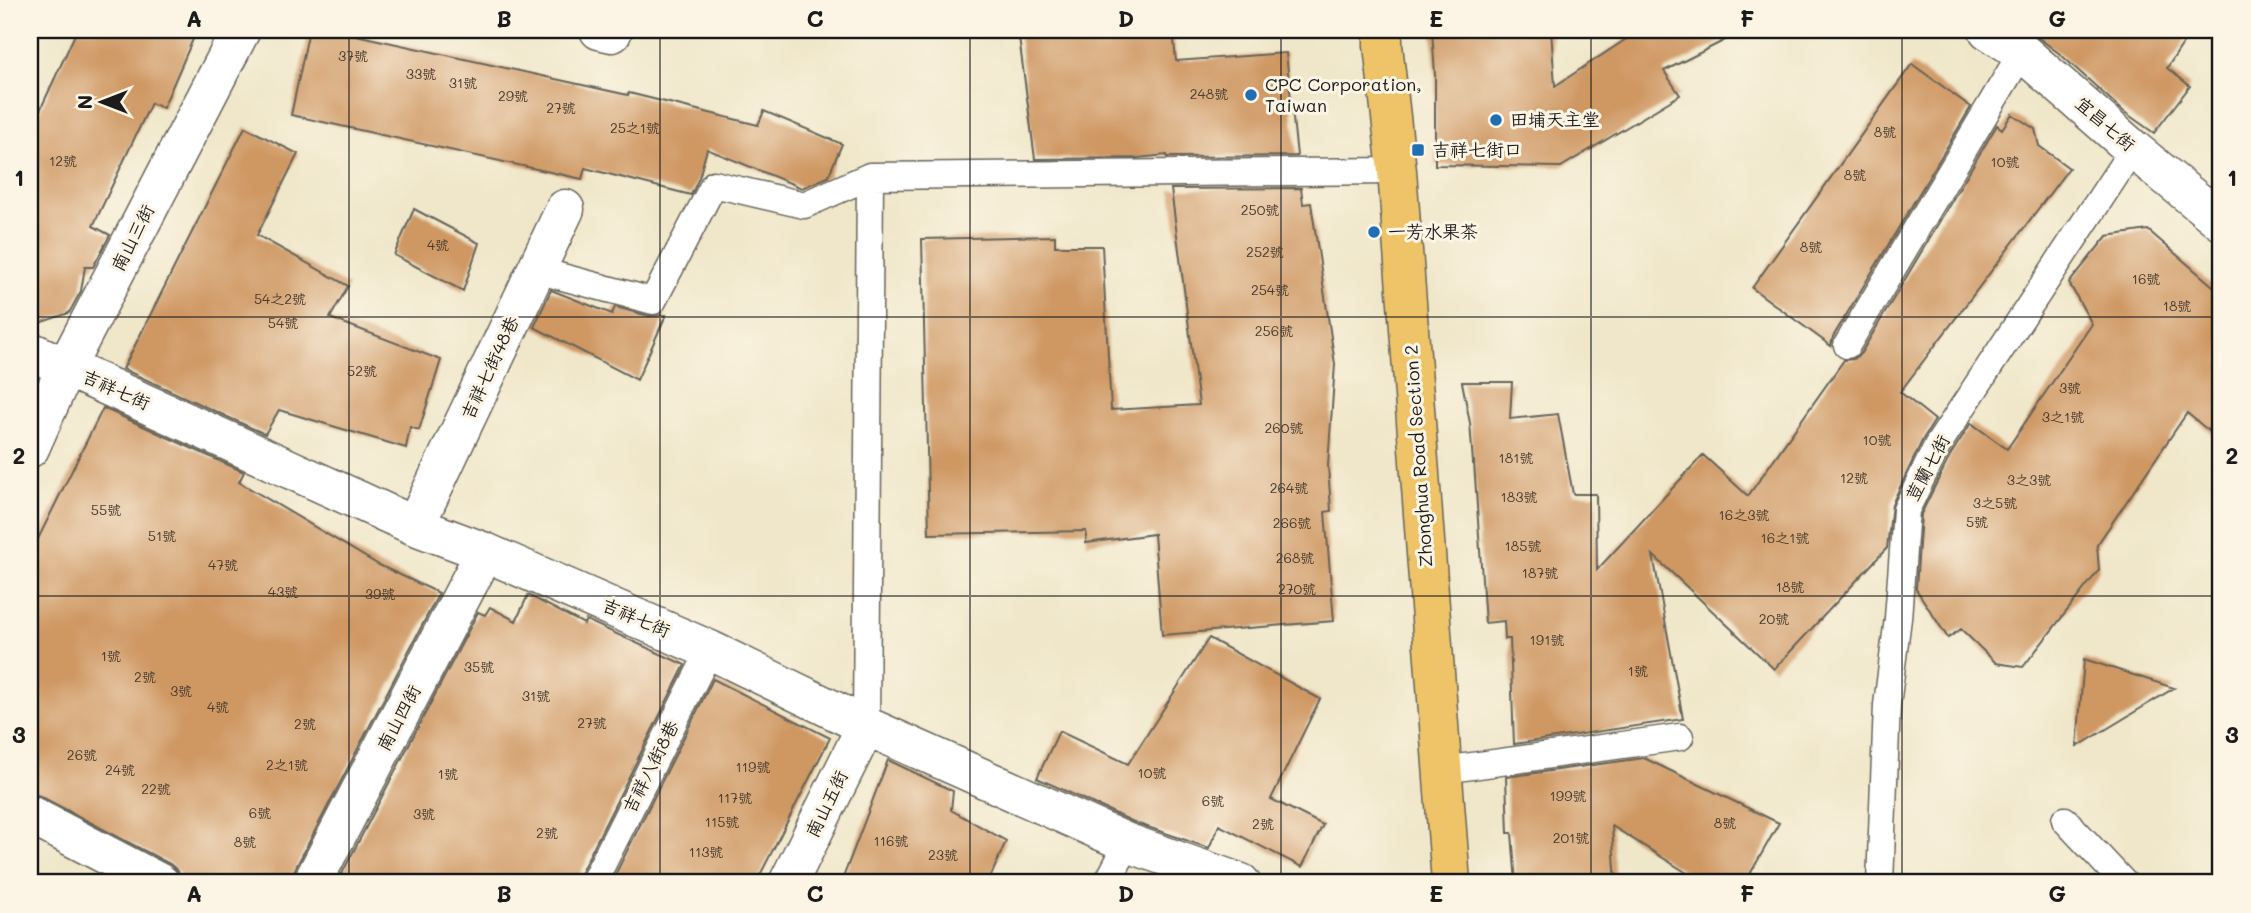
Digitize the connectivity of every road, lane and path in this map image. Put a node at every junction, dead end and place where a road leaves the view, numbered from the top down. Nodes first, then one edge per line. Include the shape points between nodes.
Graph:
1 (241, 30) edge
2 (1384, 30) edge
3 (1988, 30) edge
4 (2022, 52) junction
5 (2133, 149) junction
6 (1396, 171) junction
7 (870, 176) junction
8 (565, 209) dead end
9 (2221, 221) edge
10 (536, 270) junction
11 (1847, 345) dead end
12 (30, 351) edge
13 (66, 367) junction
14 (30, 448) edge
15 (415, 526) junction
16 (485, 552) junction
17 (710, 650) junction
18 (866, 726) junction
19 (1680, 737) dead end
20 (1443, 770) junction
21 (30, 815) edge
22 (2065, 820) dead end
23 (1128, 843) junction
24 (160, 883) edge
25 (312, 883) edge
26 (593, 883) edge
27 (788, 883) edge
28 (1107, 883) edge
29 (1241, 883) edge
30 (1451, 883) edge
31 (1880, 883) edge
32 (2124, 883) edge

1 - 13 street, 南山三街
2 - 6 main road, Zhonghua Road Section 2
3 - 4 street, 宜昌七街
4 - 5 street, 宜昌七街
4 - 11 lane
5 - 9 street, 宜昌七街
5 - 31 lane, 荳蘭七街 via 1937,446 1906,510 1887,705
6 - 7 lane
6 - 20 main road, Zhonghua Road Section 2
7 - 10 lane via 804,205 714,184 653,301
7 - 18 lane
8 - 10 street, 吉祥七街48巷
10 - 15 street, 吉祥七街48巷
12 - 13 street, 吉祥七街
13 - 14 street, 南山三街
13 - 15 street, 吉祥七街
15 - 16 street, 吉祥七街
16 - 17 street, 吉祥七街
16 - 25 street, 南山四街
17 - 18 street, 吉祥七街
17 - 26 lane, 吉祥八街8巷
18 - 23 street, 吉祥七街
18 - 27 street, 南山五街
19 - 20 lane
20 - 30 main road, Zhonghua Road Section 2
21 - 24 street
22 - 32 lane
23 - 28 lane
23 - 29 street, 吉祥七街

